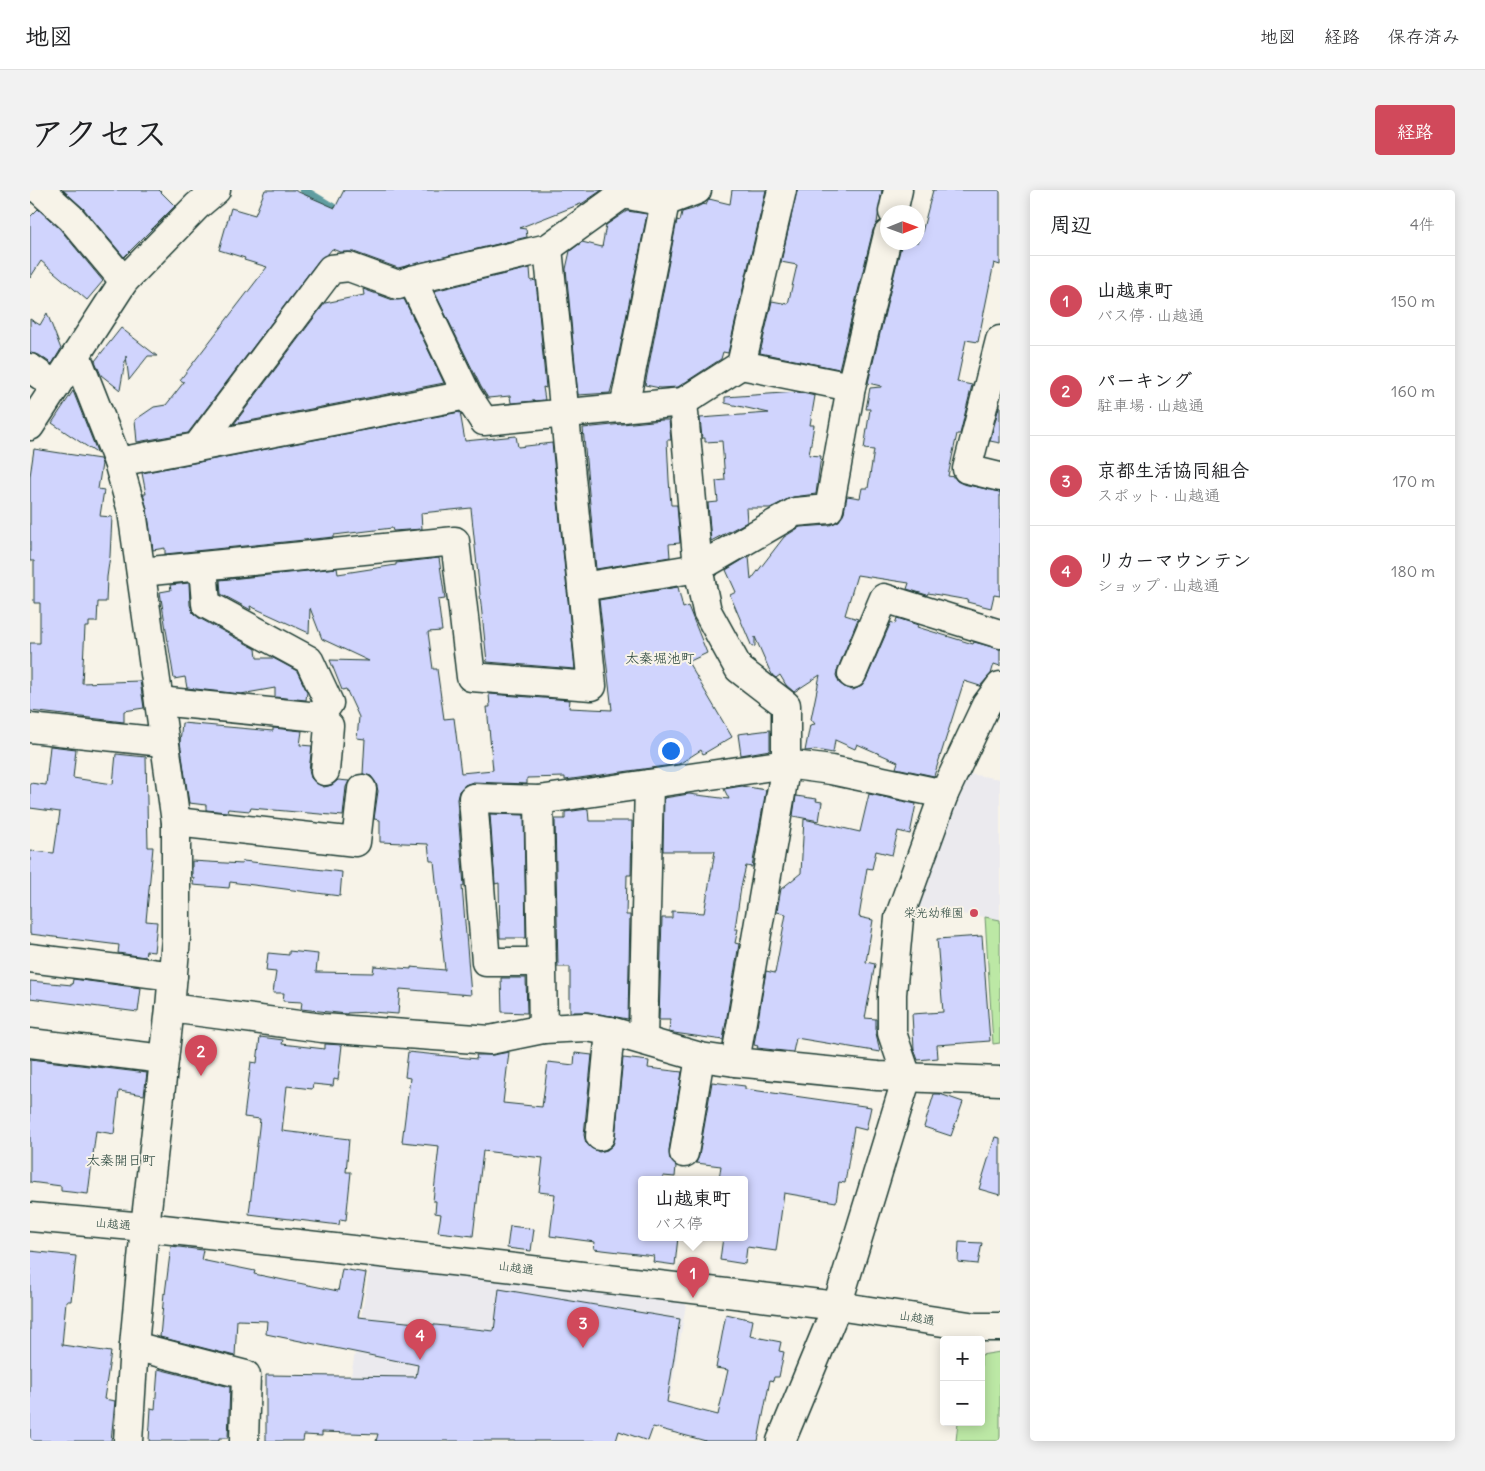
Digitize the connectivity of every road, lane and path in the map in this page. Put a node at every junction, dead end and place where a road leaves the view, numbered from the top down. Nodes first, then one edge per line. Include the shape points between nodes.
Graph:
1 (40, 190) edge
2 (697, 190) edge
3 (782, 190) edge
4 (898, 190) edge
5 (198, 195) edge
6 (665, 202) junction
7 (895, 205) edge
8 (548, 248) junction
9 (884, 250) edge
10 (412, 280) junction
11 (124, 281) junction
12 (1000, 340) edge
13 (76, 355) junction
14 (741, 365) junction
15 (30, 368) edge
16 (56, 386) junction
17 (851, 387) junction
18 (467, 394) junction
19 (683, 402) junction
20 (624, 408) junction
21 (564, 413) junction
22 (30, 426) edge
23 (197, 447) junction
24 (118, 462) junction
25 (1000, 477) edge
26 (203, 566) junction
27 (698, 568) junction
28 (141, 572) junction
29 (582, 587) junction
30 (1000, 634) edge
31 (852, 674) dead end
32 (1000, 686) edge
33 (159, 701) junction
34 (319, 718) junction
35 (989, 723) edge
36 (30, 728) edge
37 (163, 742) junction
38 (786, 764) junction
39 (325, 771) dead end
40 (649, 784) junction
41 (362, 790) dead end
42 (944, 794) junction
43 (540, 800) junction
44 (176, 822) junction
45 (30, 958) edge
46 (541, 962) junction
47 (173, 976) junction
48 (170, 1008) junction
49 (544, 1029) junction
50 (610, 1031) junction
51 (643, 1040) junction
52 (30, 1043) edge
53 (700, 1057) junction
54 (164, 1059) junction
55 (735, 1062) junction
56 (907, 1077) junction
57 (1000, 1081) edge
58 (600, 1136) dead end
59 (684, 1153) dead end
60 (30, 1217) edge
61 (145, 1227) junction
62 (837, 1306) junction
63 (1000, 1327) edge
64 (134, 1346) junction
65 (128, 1441) edge
66 (244, 1441) edge
67 (781, 1441) edge

1 - 11 street via 71,218
2 - 6 street
3 - 14 street
4 - 7 street
5 - 11 street
6 - 8 street via 623,194
6 - 20 street
8 - 10 street
8 - 21 street
9 - 17 street
10 - 18 street
10 - 23 street via 398,285 349,267 331,270
11 - 13 street
12 - 25 street via 967,469
13 - 16 street
13 - 24 street
14 - 17 street
14 - 19 street
15 - 16 street
16 - 22 street
17 - 27 street via 829,509 795,512
18 - 21 street via 484,421
18 - 23 street
19 - 20 street
19 - 27 street
20 - 21 street
21 - 29 street
23 - 24 street
24 - 28 street via 132,511
26 - 28 street
26 - 29 street via 455,541 471,677 592,686
26 - 34 street via 206,604 309,660 329,703
27 - 29 street
27 - 38 street via 707,611 739,669 786,705
28 - 33 street
30 - 31 street via 884,598
32 - 35 street via 986,705
33 - 34 street
33 - 37 street
34 - 39 street via 329,726
35 - 42 street
36 - 37 street
37 - 44 street
38 - 40 street
38 - 42 street
38 - 55 street
40 - 43 street
40 - 51 street
41 - 44 street via 356,842
42 - 56 street via 899,918 892,1034
43 - 46 street
43 - 46 street via 473,798 486,962
44 - 47 street
45 - 47 street
46 - 49 street
47 - 48 street
48 - 49 street via 322,1028 490,1040
48 - 54 street
49 - 50 street via 586,1027
50 - 51 street
50 - 58 street
51 - 53 street
52 - 54 street
53 - 55 street
53 - 59 street
54 - 61 street
55 - 56 street
56 - 57 street
56 - 62 street
60 - 61 street, 山越通
61 - 62 street, 山越通
61 - 64 street
62 - 63 street, 山越通 via 976,1327
62 - 67 street
64 - 65 street
64 - 66 street via 246,1375

